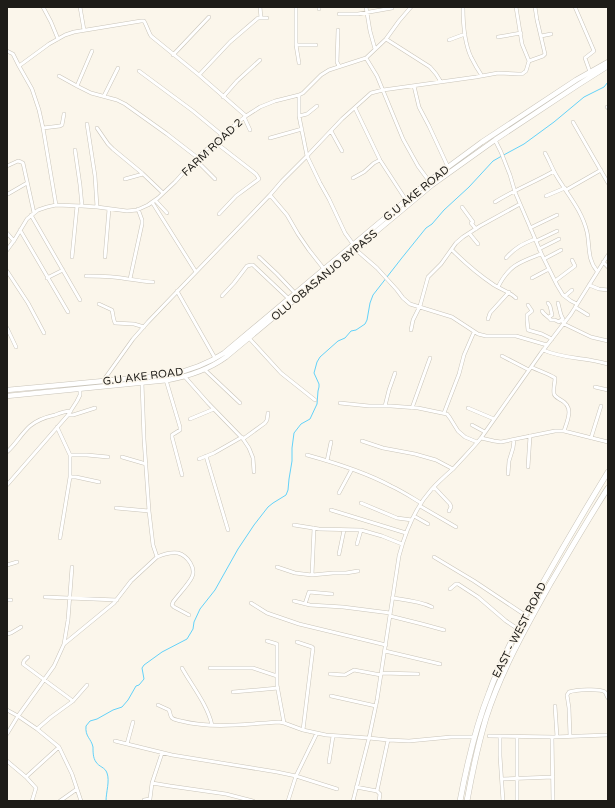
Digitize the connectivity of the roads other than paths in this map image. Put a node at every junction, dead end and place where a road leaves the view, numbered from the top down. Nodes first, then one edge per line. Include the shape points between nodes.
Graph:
1 (43, 7) edge
2 (80, 7) edge
3 (260, 7) edge
4 (296, 7) edge
5 (366, 7) edge
6 (411, 7) edge
7 (463, 7) edge
8 (516, 7) edge
9 (535, 7) edge
10 (575, 7) edge
11 (392, 8) dead end
12 (367, 13) junction
13 (339, 14) dead end
14 (209, 17) dead end
15 (261, 18) junction
16 (267, 18) dead end
17 (84, 30) junction
18 (338, 30) dead end
19 (520, 33) junction
20 (465, 34) junction
21 (551, 34) dead end
22 (541, 36) junction
23 (498, 37) dead end
24 (58, 39) junction
25 (386, 39) junction
26 (450, 40) dead end
27 (296, 45) junction
28 (316, 45) dead end
29 (375, 49) junction
30 (92, 50) dead end
31 (7, 51) edge
32 (173, 55) junction
33 (366, 58) junction
34 (260, 60) dead end
35 (529, 61) junction
36 (608, 62) edge
37 (299, 63) dead end
38 (19, 66) junction
39 (339, 66) junction
40 (608, 66) edge
41 (118, 68) dead end
42 (139, 71) dead end
43 (590, 72) junction
44 (198, 75) junction
45 (59, 76) dead end
46 (482, 76) junction
47 (441, 82) junction
48 (77, 86) junction
49 (414, 86) junction
50 (383, 90) junction
51 (104, 96) junction
52 (298, 96) junction
53 (224, 97) junction
54 (317, 106) dead end
55 (355, 108) junction
56 (64, 114) dead end
57 (299, 116) junction
58 (245, 117) junction
59 (573, 122) dead end
60 (87, 124) dead end
61 (43, 128) junction
62 (97, 128) dead end
63 (302, 129) junction
64 (250, 130) dead end
65 (331, 131) junction
66 (222, 135) junction
67 (270, 138) dead end
68 (495, 140) junction
69 (214, 142) junction
70 (75, 150) dead end
71 (342, 151) dead end
72 (545, 153) dead end
73 (308, 156) junction
74 (197, 159) junction
75 (380, 160) junction
76 (7, 166) edge
77 (448, 167) junction
78 (601, 170) junction
79 (554, 171) junction
80 (142, 174) junction
81 (353, 178) dead end
82 (125, 179) dead end
83 (215, 180) dead end
84 (429, 181) junction
85 (27, 183) junction
86 (608, 183) edge
87 (565, 189) junction
88 (515, 192) junction
89 (163, 193) junction
90 (8, 194) dead end
91 (270, 195) junction
92 (546, 196) dead end
93 (406, 200) junction
94 (153, 201) junction
95 (495, 202) dead end
96 (520, 204) junction
97 (56, 205) junction
98 (79, 206) junction
99 (97, 207) junction
100 (462, 207) dead end
101 (109, 209) junction
102 (138, 210) junction
103 (33, 214) junction
104 (167, 214) dead end
105 (219, 214) dead end
106 (557, 215) dead end
107 (530, 228) junction
108 (476, 229) junction
109 (20, 230) junction
110 (557, 231) dead end
111 (7, 233) edge
112 (469, 233) junction
113 (559, 239) dead end
114 (535, 240) junction
115 (14, 241) junction
116 (353, 244) junction
117 (478, 244) dead end
118 (355, 249) junction
119 (539, 249) junction
120 (7, 250) edge
121 (452, 250) junction
122 (561, 250) dead end
123 (541, 254) junction
124 (608, 255) edge
125 (72, 257) dead end
126 (259, 257) dead end
127 (105, 258) dead end
128 (506, 258) dead end
129 (544, 259) junction
130 (572, 260) dead end
131 (603, 262) junction
132 (608, 267) edge
133 (324, 268) junction
134 (549, 269) junction
135 (63, 270) junction
136 (7, 271) edge
137 (598, 271) junction
138 (196, 272) junction
139 (86, 276) dead end
140 (47, 278) junction
141 (532, 278) dead end
142 (130, 279) junction
143 (555, 281) junction
144 (153, 282) dead end
145 (589, 285) junction
146 (498, 287) junction
147 (572, 290) dead end
148 (608, 290) edge
149 (177, 292) junction
150 (295, 292) junction
151 (509, 292) junction
152 (222, 296) dead end
153 (565, 296) junction
154 (288, 298) junction
155 (516, 298) dead end
156 (80, 300) dead end
157 (548, 303) dead end
158 (99, 304) dead end
159 (558, 304) dead end
160 (528, 305) dead end
161 (420, 306) junction
162 (576, 306) junction
163 (542, 311) dead end
164 (68, 312) dead end
165 (588, 315) dead end
166 (549, 317) junction
167 (488, 319) dead end
168 (563, 322) junction
169 (144, 327) junction
170 (7, 328) edge
171 (411, 330) dead end
172 (474, 332) junction
173 (44, 333) dead end
174 (249, 338) junction
175 (552, 339) junction
176 (608, 341) edge
177 (547, 346) junction
178 (16, 347) dead end
179 (543, 350) junction
180 (502, 356) dead end
181 (215, 358) junction
182 (430, 358) dead end
183 (608, 364) edge
184 (530, 369) junction
185 (205, 370) junction
186 (396, 373) dead end
187 (186, 377) junction
188 (166, 380) junction
189 (103, 381) junction
190 (142, 383) junction
191 (595, 387) dead end
192 (80, 389) junction
193 (7, 390) edge
194 (608, 390) edge
195 (7, 396) edge
196 (315, 400) dead end
197 (240, 403) dead end
198 (340, 403) dead end
199 (385, 406) junction
200 (601, 406) dead end
201 (95, 408) dead end
202 (412, 408) junction
203 (468, 408) dead end
204 (214, 409) junction
205 (70, 411) junction
206 (268, 413) dead end
207 (444, 413) junction
208 (68, 415) junction
209 (190, 419) dead end
210 (494, 419) junction
211 (472, 425) dead end
212 (57, 427) junction
213 (564, 431) junction
214 (485, 432) junction
215 (530, 436) junction
216 (242, 438) junction
217 (481, 438) junction
218 (591, 438) junction
219 (514, 440) junction
220 (362, 441) dead end
221 (331, 442) dead end
222 (477, 442) junction
223 (608, 442) edge
224 (7, 452) edge
225 (70, 455) junction
226 (307, 455) dead end
227 (206, 456) junction
228 (108, 457) dead end
229 (122, 457) dead end
230 (199, 459) dead end
231 (327, 461) junction
232 (146, 464) junction
233 (528, 467) dead end
234 (352, 469) junction
235 (453, 469) junction
236 (254, 472) dead end
237 (608, 472) edge
238 (508, 474) dead end
239 (182, 475) dead end
240 (70, 477) junction
241 (99, 482) dead end
242 (7, 484) edge
243 (434, 487) junction
244 (608, 488) edge
245 (339, 493) dead end
246 (361, 503) dead end
247 (420, 504) junction
248 (116, 508) dead end
249 (331, 510) dead end
250 (149, 511) junction
251 (449, 511) dead end
252 (414, 516) junction
253 (412, 520) junction
254 (428, 524) dead end
255 (294, 525) dead end
256 (314, 528) junction
257 (456, 528) dead end
258 (228, 530) dead end
259 (344, 530) junction
260 (361, 530) junction
261 (406, 534) junction
262 (60, 538) dead end
263 (357, 544) dead end
264 (402, 544) junction
265 (339, 554) dead end
266 (157, 557) junction
267 (434, 557) dead end
268 (17, 562) dead end
269 (7, 565) edge
270 (72, 567) dead end
271 (277, 567) dead end
272 (358, 571) dead end
273 (312, 575) junction
274 (450, 589) dead end
275 (332, 594) dead end
276 (45, 597) dead end
277 (70, 598) junction
278 (392, 598) junction
279 (117, 600) junction
280 (294, 601) dead end
281 (251, 603) dead end
282 (305, 604) junction
283 (432, 607) dead end
284 (390, 614) junction
285 (189, 615) dead end
286 (525, 615) junction
287 (21, 627) dead end
288 (518, 629) junction
289 (444, 630) dead end
290 (7, 634) edge
291 (267, 641) dead end
292 (297, 642) dead end
293 (64, 644) junction
294 (386, 645) junction
295 (385, 651) junction
296 (28, 657) dead end
297 (440, 664) dead end
298 (182, 668) dead end
299 (210, 668) dead end
300 (330, 674) dead end
301 (381, 674) junction
302 (418, 674) dead end
303 (277, 676) junction
304 (44, 679) junction
305 (87, 685) dead end
306 (278, 688) junction
307 (233, 692) dead end
308 (330, 696) dead end
309 (608, 698) edge
310 (73, 701) junction
311 (158, 705) dead end
312 (376, 706) junction
313 (555, 706) dead end
314 (7, 710) edge
315 (18, 716) junction
316 (133, 722) dead end
317 (284, 723) junction
318 (212, 725) junction
319 (37, 729) junction
320 (303, 730) junction
321 (317, 733) junction
322 (7, 734) edge
323 (608, 735) edge
324 (333, 736) junction
325 (490, 736) dead end
326 (500, 736) junction
327 (557, 736) junction
328 (570, 736) junction
329 (474, 737) junction
330 (517, 737) junction
331 (552, 737) junction
332 (369, 738) junction
333 (388, 740) junction
334 (115, 741) dead end
335 (128, 744) junction
336 (59, 748) junction
337 (162, 753) junction
338 (7, 761) edge
339 (329, 762) dead end
340 (296, 776) junction
341 (26, 777) junction
342 (553, 777) junction
343 (517, 778) junction
344 (502, 779) junction
345 (152, 782) junction
346 (356, 787) junction
347 (77, 789) junction
348 (337, 789) dead end
349 (377, 791) junction
350 (144, 800) dead end
351 (32, 801) edge
352 (60, 801) edge
353 (81, 801) edge
354 (253, 801) edge
355 (288, 801) edge
356 (353, 801) edge
357 (379, 801) edge
358 (460, 801) edge
359 (467, 801) edge
360 (503, 801) edge
361 (517, 801) edge
362 (553, 801) edge

1 - 24 street
2 - 17 street
3 - 15 street
4 - 27 street
5 - 12 street
6 - 25 street, FARM ROAD 2
7 - 20 street
8 - 19 street
9 - 22 street
10 - 43 street via 594,51 585,58
11 - 12 street
12 - 13 street
12 - 29 street
14 - 32 street
15 - 16 street
15 - 44 street via 230,42
17 - 24 street
17 - 32 street via 144,21 151,36
18 - 39 street
19 - 23 street
19 - 35 street
20 - 26 street
20 - 46 street via 470,55
21 - 22 street
22 - 35 street via 545,54
24 - 38 street
25 - 29 street, FARM ROAD 2
25 - 47 street via 430,67
27 - 28 street
27 - 37 street
29 - 33 street, FARM ROAD 2
30 - 48 street
31 - 38 street via 13,54
32 - 44 street
33 - 39 street, FARM ROAD 2
33 - 50 street
34 - 53 street
35 - 46 street via 526,71 522,74 498,73
36 - 43 main road, G.U AKE ROAD
38 - 61 street via 32,89
39 - 52 street, FARM ROAD 2 via 321,75
40 - 68 main road, OLU OBASANJO BYPASS
41 - 51 street
42 - 66 street
43 - 77 main road, G.U AKE ROAD
44 - 53 street
45 - 48 street
46 - 47 street
47 - 49 street
48 - 51 street
49 - 50 street
49 - 77 street via 419,107
50 - 55 street via 371,93
50 - 84 street via 403,138
51 - 74 street via 125,104
52 - 57 street
52 - 58 street, FARM ROAD 2 via 275,101
53 - 58 street
54 - 57 street via 307,114
55 - 65 street
55 - 75 street
56 - 61 street via 62,125
57 - 63 street
58 - 64 street
58 - 66 street, FARM ROAD 2
59 - 78 street
60 - 99 street
61 - 97 street
62 - 80 street via 108,144
63 - 67 street
63 - 73 street
65 - 71 street
65 - 73 street
66 - 69 street, FARM ROAD 2
68 - 88 street
68 - 118 main road, OLU OBASANJO BYPASS via 432,185
69 - 74 street, FARM ROAD 2
69 - 105 street via 259,179 236,196
70 - 98 street via 80,185
72 - 79 street
73 - 91 street
73 - 116 street via 345,233
74 - 83 street
74 - 89 street, FARM ROAD 2
75 - 81 street
75 - 93 street
76 - 85 street via 21,162
77 - 84 main road, G.U AKE ROAD
78 - 86 street
78 - 87 street
79 - 87 street
79 - 88 street
80 - 82 street
80 - 89 street
84 - 93 main road, G.U AKE ROAD
85 - 90 street
85 - 103 street
87 - 92 street
87 - 137 street via 584,221 590,257
88 - 95 street
88 - 96 street
89 - 94 street, FARM ROAD 2
91 - 133 street via 287,215 308,250
91 - 138 street
93 - 116 main road, G.U AKE ROAD
94 - 102 street, FARM ROAD 2
94 - 104 street
94 - 138 street
96 - 107 street
96 - 108 street
97 - 98 street, FARM ROAD 2
97 - 103 street, FARM ROAD 2
98 - 99 street, FARM ROAD 2
98 - 125 street
99 - 101 street, FARM ROAD 2
100 - 108 street
101 - 102 street, FARM ROAD 2 via 127,212
101 - 127 street
102 - 142 street via 142,224
103 - 109 street via 26,219
103 - 135 street
106 - 107 street
107 - 114 street
108 - 112 street
109 - 115 street
109 - 140 street
110 - 114 street
111 - 115 street
112 - 117 street
112 - 121 street via 456,243
113 - 119 street
114 - 119 street
114 - 128 street via 518,247
115 - 120 street
116 - 133 main road, G.U AKE ROAD
118 - 161 street via 377,268 406,301
118 - 174 main road, OLU OBASANJO BYPASS
119 - 123 street
121 - 146 street
121 - 161 street via 428,277
122 - 129 street
123 - 129 street
123 - 146 street via 514,266 502,278
124 - 131 street
126 - 150 street
129 - 134 street
130 - 143 street via 576,267
131 - 132 street
131 - 137 street
133 - 150 main road, G.U AKE ROAD
134 - 141 street
134 - 143 street
135 - 140 street
135 - 156 street
136 - 173 street
137 - 145 street
138 - 149 street
139 - 142 street
140 - 164 street
142 - 144 street
143 - 153 street
145 - 148 street
145 - 162 street
146 - 151 street
147 - 153 street
149 - 169 street
149 - 181 street
150 - 154 main road, G.U AKE ROAD
151 - 155 street
151 - 167 street via 490,313
152 - 154 street via 247,266 253,265
153 - 162 street
154 - 181 main road, G.U AKE ROAD
157 - 166 street via 552,315
158 - 169 street via 112,310 115,323
159 - 168 street
160 - 175 street via 532,311 527,315 528,330
161 - 171 street
161 - 172 street via 452,317
162 - 165 street
162 - 168 street
163 - 166 street
166 - 168 street via 551,320
168 - 175 street
168 - 176 street via 592,337
169 - 189 street
170 - 178 street
172 - 177 street via 486,336 516,336
172 - 207 street
174 - 185 main road, OLU OBASANJO BYPASS via 226,358
174 - 196 street via 281,373
175 - 177 street
177 - 179 street
179 - 183 street via 567,358
179 - 184 street
180 - 184 street
181 - 189 main road, G.U AKE ROAD via 182,372
182 - 202 street
184 - 210 street
184 - 213 street via 555,378 556,398 569,408
185 - 187 main road, OLU OBASANJO BYPASS
185 - 197 street
186 - 199 street
187 - 188 main road, OLU OBASANJO BYPASS
187 - 204 street
188 - 190 main road, OLU OBASANJO BYPASS
188 - 239 street via 180,427 172,437
189 - 193 main road, G.U AKE ROAD
190 - 192 main road, OLU OBASANJO BYPASS
190 - 232 street
191 - 194 street
192 - 195 main road, OLU OBASANJO BYPASS
192 - 205 street via 80,395
198 - 199 street
199 - 202 street
200 - 218 street
201 - 208 street
202 - 207 street
203 - 210 street
204 - 209 street
204 - 216 street
205 - 208 street
205 - 224 street via 36,422
206 - 216 street via 265,423
207 - 222 street via 458,431
208 - 212 street
210 - 214 street
211 - 214 street
212 - 225 street
212 - 242 street
213 - 215 street
213 - 218 street
214 - 217 street
215 - 219 street
215 - 233 street
216 - 227 street
216 - 236 street via 250,448
217 - 219 street via 497,442
217 - 222 street
218 - 223 street
219 - 238 street
220 - 235 street via 436,460
221 - 231 street
222 - 235 street
225 - 228 street
225 - 240 street
226 - 231 street
227 - 230 street
227 - 258 street
229 - 232 street
231 - 234 street
232 - 250 street
234 - 245 street
234 - 247 street via 392,486
235 - 243 street
237 - 286 main road, EAST - WEST ROAD
240 - 241 street
240 - 262 street
243 - 247 street
243 - 251 street via 450,504
244 - 359 main road, EAST - WEST ROAD via 534,612 502,677 486,718
246 - 253 street via 397,518
247 - 252 street
247 - 257 street
248 - 250 street
249 - 261 street
250 - 266 street
252 - 253 street
252 - 254 street
253 - 261 street
255 - 256 street
256 - 259 street
256 - 273 street
259 - 260 street
259 - 265 street
260 - 263 street
260 - 264 street
261 - 264 street
264 - 278 street
266 - 279 street via 131,581
266 - 285 street via 166,553 179,554 187,558 192,565 192,578 172,606
267 - 286 street
268 - 269 street
270 - 277 street
271 - 273 street
272 - 273 street
274 - 288 street via 458,584
275 - 282 street via 309,592
276 - 277 street
277 - 279 street
277 - 293 street
278 - 283 street
278 - 284 street
279 - 293 street
280 - 282 street
281 - 294 street via 267,613 299,624
282 - 284 street
284 - 289 street
284 - 294 street
286 - 288 main road, EAST - WEST ROAD
287 - 290 street
288 - 329 main road, EAST - WEST ROAD via 491,686
291 - 303 street via 278,646
292 - 320 street via 313,648
293 - 304 street via 54,666
294 - 295 street
295 - 297 street
295 - 301 street
296 - 304 street via 23,664
298 - 318 street via 200,697
299 - 303 street via 253,668
300 - 301 street via 345,675 354,670
301 - 302 street
301 - 312 street
303 - 306 street
304 - 310 street
304 - 315 street
305 - 310 street
306 - 307 street
306 - 317 street
308 - 312 street
309 - 328 street via 602,690 568,692
310 - 319 street
311 - 318 street via 169,710 175,720
312 - 332 street
313 - 327 street
314 - 315 street
315 - 319 street
315 - 322 street
316 - 335 street
317 - 318 street
317 - 320 street
319 - 336 street
320 - 321 street
321 - 324 street
321 - 340 street
323 - 328 street
324 - 332 street
324 - 339 street
325 - 326 street
326 - 330 street
326 - 344 street
327 - 328 street
327 - 331 street
329 - 333 street
329 - 358 main road, EAST - WEST ROAD
330 - 331 street
330 - 343 street
331 - 342 street
332 - 333 street
332 - 346 street
333 - 349 street
334 - 335 street
335 - 337 street
336 - 341 street
336 - 347 street
337 - 340 street
337 - 345 street
338 - 341 street
340 - 348 street
340 - 355 street
341 - 351 street via 36,788
342 - 343 street
342 - 362 street
343 - 344 street
343 - 361 street
344 - 360 street
345 - 350 street via 150,799
345 - 354 street
346 - 349 street
346 - 356 street
347 - 352 street
347 - 353 street
349 - 357 street via 380,794

